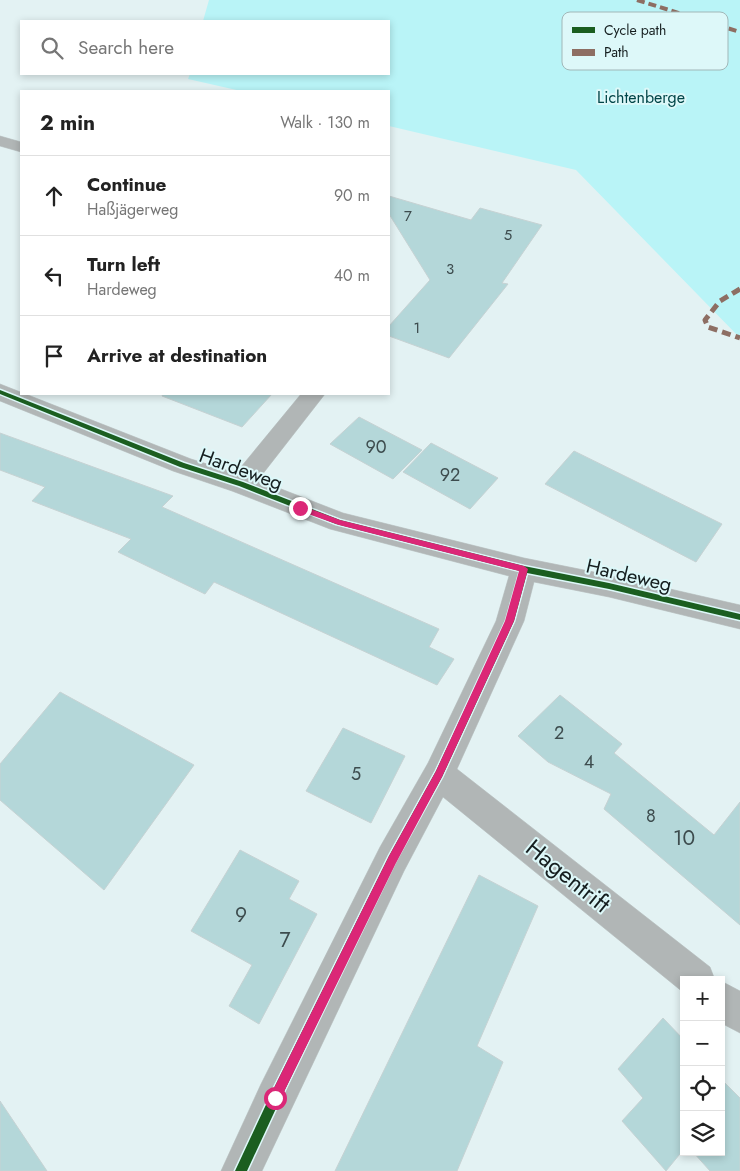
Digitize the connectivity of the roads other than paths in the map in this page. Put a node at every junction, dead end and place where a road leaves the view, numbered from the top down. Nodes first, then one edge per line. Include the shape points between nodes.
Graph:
1 (0, 141) edge
2 (20, 147) edge
3 (0, 392) edge
4 (313, 395) edge
5 (241, 484) junction
6 (524, 569) junction
7 (740, 616) edge
8 (439, 774) junction
9 (692, 976) edge
10 (725, 1002) edge
11 (740, 1014) edge
12 (242, 1171) edge

1 - 2 street
3 - 5 street, Hardeweg via 182,465
4 - 5 street
5 - 6 street, Hardeweg via 339,522
6 - 7 street, Hardeweg
6 - 8 street via 510,621
8 - 9 street, Hagentrift
8 - 12 street via 388,868
10 - 11 street

